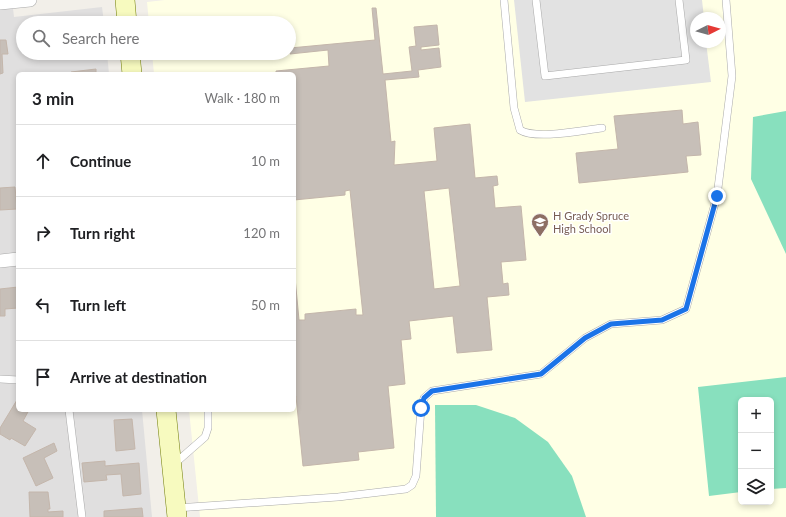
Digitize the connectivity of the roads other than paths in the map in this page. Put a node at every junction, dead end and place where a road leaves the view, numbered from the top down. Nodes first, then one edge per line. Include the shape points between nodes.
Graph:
1 (30, 0) edge
2 (125, 0) edge
3 (504, 0) edge
4 (536, 0) edge
5 (679, 0) edge
6 (726, 0) edge
7 (0, 3) edge
8 (126, 16) edge
9 (131, 60) edge
10 (132, 72) edge
11 (602, 128) dead end
12 (16, 259) edge
13 (0, 261) edge
14 (0, 379) edge
15 (16, 380) edge
16 (69, 412) edge
17 (166, 412) edge
18 (208, 412) edge
19 (172, 466) junction
20 (177, 513) edge
21 (82, 517) edge

1 - 7 street
2 - 8 street
3 - 11 lane via 514,108 520,130 527,134 542,134
4 - 5 lane via 545,76 686,60
6 - 20 lane via 732,76 717,196 686,309 662,320 611,324 585,338 541,374 432,391 424,398 421,408 416,476 412,485 406,489
9 - 10 street
12 - 13 street
14 - 15 lane
16 - 21 lane
17 - 19 street
18 - 19 lane via 205,437
19 - 20 street

